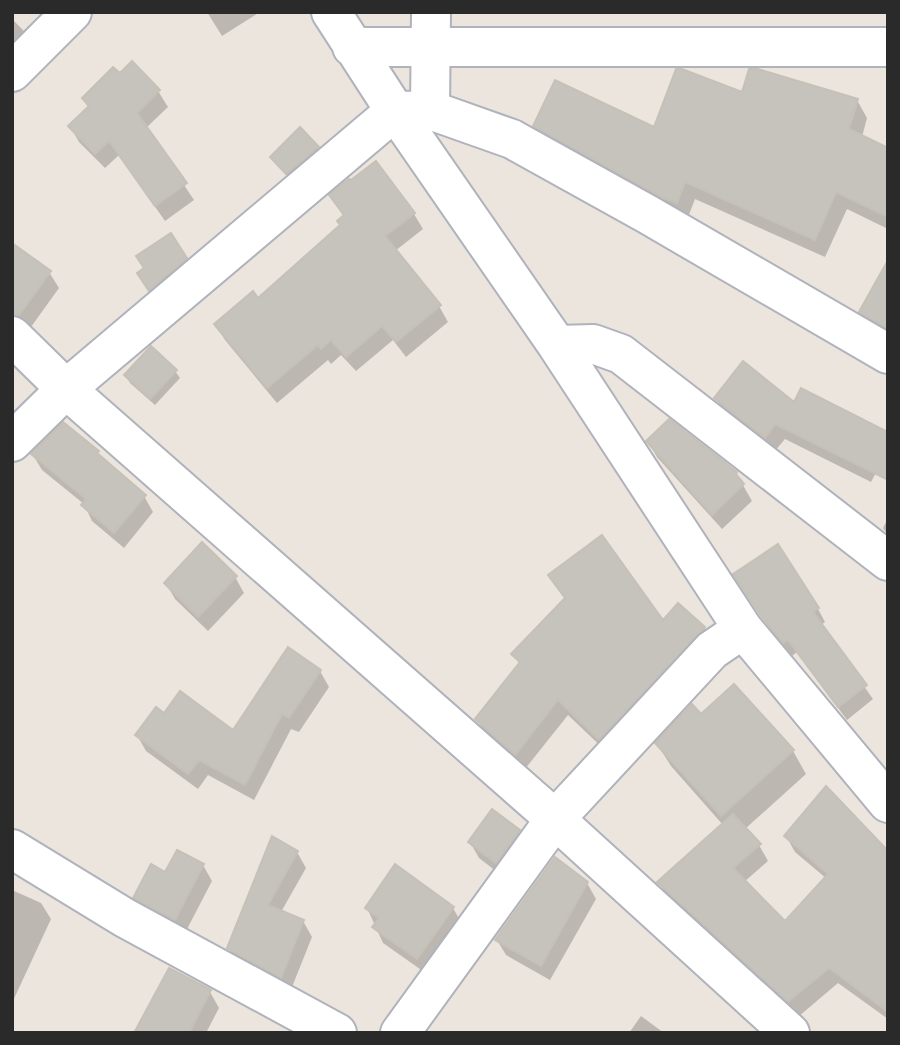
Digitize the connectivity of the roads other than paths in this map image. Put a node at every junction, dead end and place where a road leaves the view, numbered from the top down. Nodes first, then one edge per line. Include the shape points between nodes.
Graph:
1 (72, 12) edge
2 (331, 12) edge
3 (431, 30) edge
4 (352, 47) junction
5 (888, 47) edge
6 (12, 72) edge
7 (412, 111) junction
8 (12, 336) edge
9 (557, 345) junction
10 (888, 354) edge
11 (66, 389) junction
12 (12, 442) edge
13 (888, 561) edge
14 (743, 629) junction
15 (888, 803) edge
16 (555, 819) junction
17 (12, 849) edge
18 (337, 1033) edge
19 (400, 1033) edge
20 (790, 1033) edge

1 - 6 street
2 - 4 street
3 - 4 street
3 - 5 street
3 - 7 street
4 - 7 street
7 - 9 street
7 - 10 street via 512,139
7 - 11 street
8 - 11 street
9 - 13 street via 593,344 621,354
9 - 14 street
11 - 12 street
11 - 16 street
14 - 15 street
14 - 16 street via 712,650
16 - 19 street
16 - 20 street
17 - 18 street via 125,918

